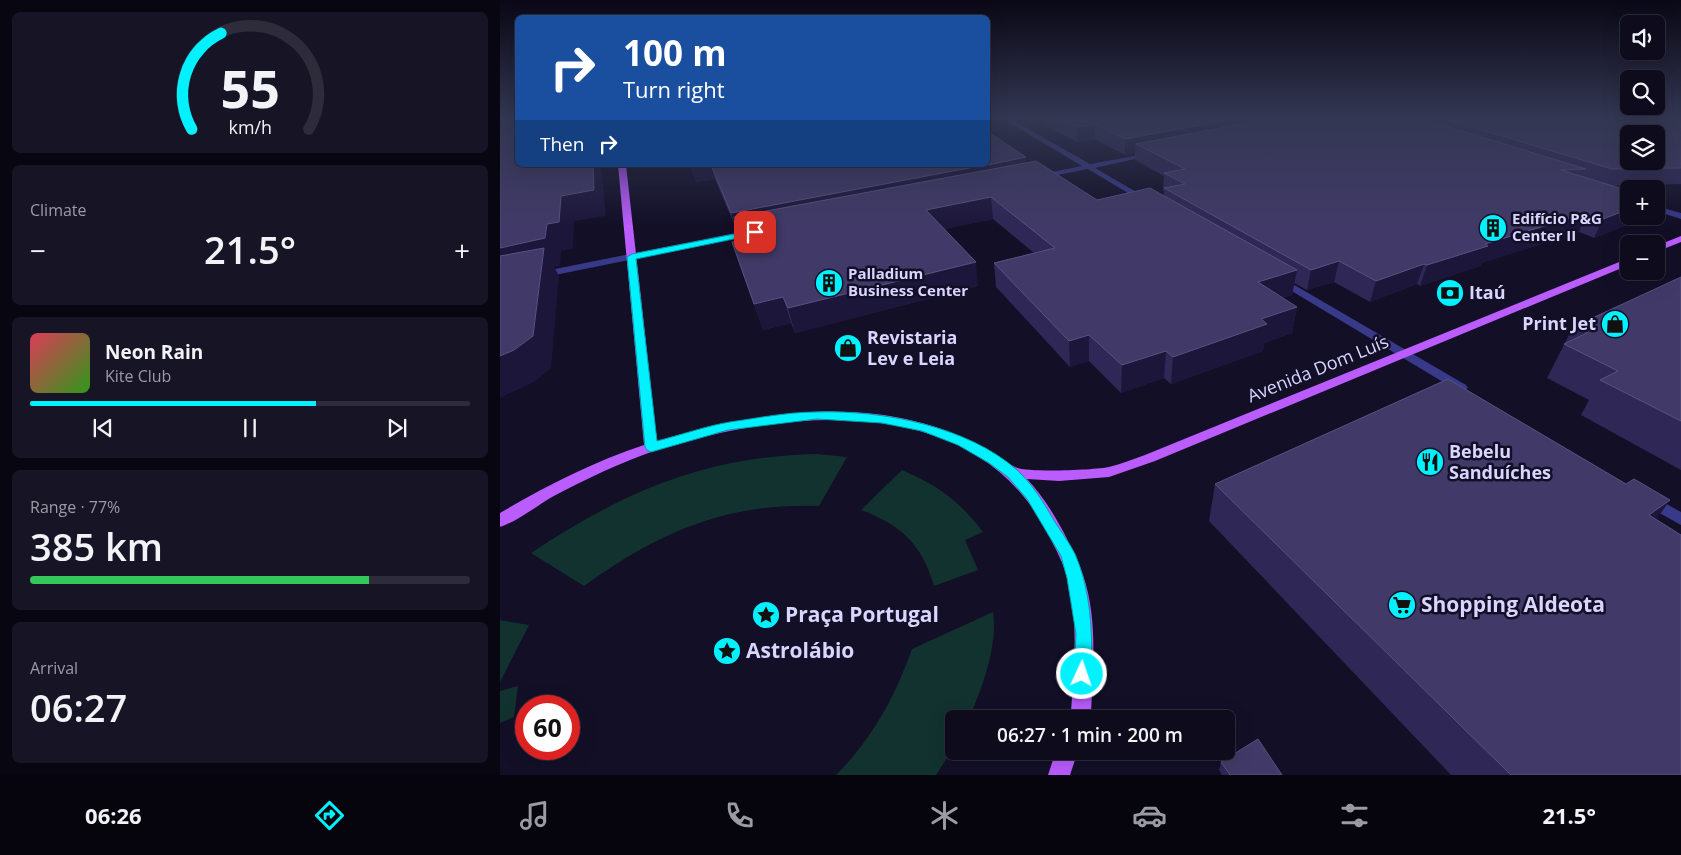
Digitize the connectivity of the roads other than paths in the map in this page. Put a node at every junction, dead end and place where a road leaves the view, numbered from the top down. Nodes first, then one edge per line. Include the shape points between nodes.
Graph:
1 (1067, 154) edge
2 (1149, 154) edge
3 (622, 167) edge
4 (1089, 167) junction
5 (1033, 178) edge
6 (1154, 205) edge
7 (1665, 211) edge
8 (1681, 216) edge
9 (765, 230) edge
10 (1681, 239) edge
11 (1665, 245) edge
12 (632, 257) junction
13 (1620, 265) edge
14 (1272, 275) edge
15 (529, 278) edge
16 (1405, 353) junction
17 (1471, 393) edge
18 (651, 447) junction
19 (1012, 473) junction
20 (1639, 494) edge
21 (1681, 520) edge
22 (500, 521) edge
23 (1081, 710) edge
24 (1064, 760) edge
25 (1059, 775) edge

1 - 4 street
2 - 4 street
3 - 12 main road
4 - 5 street
4 - 6 street
7 - 8 street
9 - 12 street
10 - 11 main road
12 - 15 street
12 - 18 main road
13 - 16 main road, Avenida Dom Luís
14 - 16 street
16 - 17 street
16 - 19 main road, Avenida Dom Luís via 1109,472 1059,476
18 - 19 main road via 728,426 817,415 849,416 924,428 962,442
18 - 22 main road via 553,489
19 - 23 main road via 1048,519 1068,555 1075,578 1084,634
20 - 21 street
24 - 25 main road

